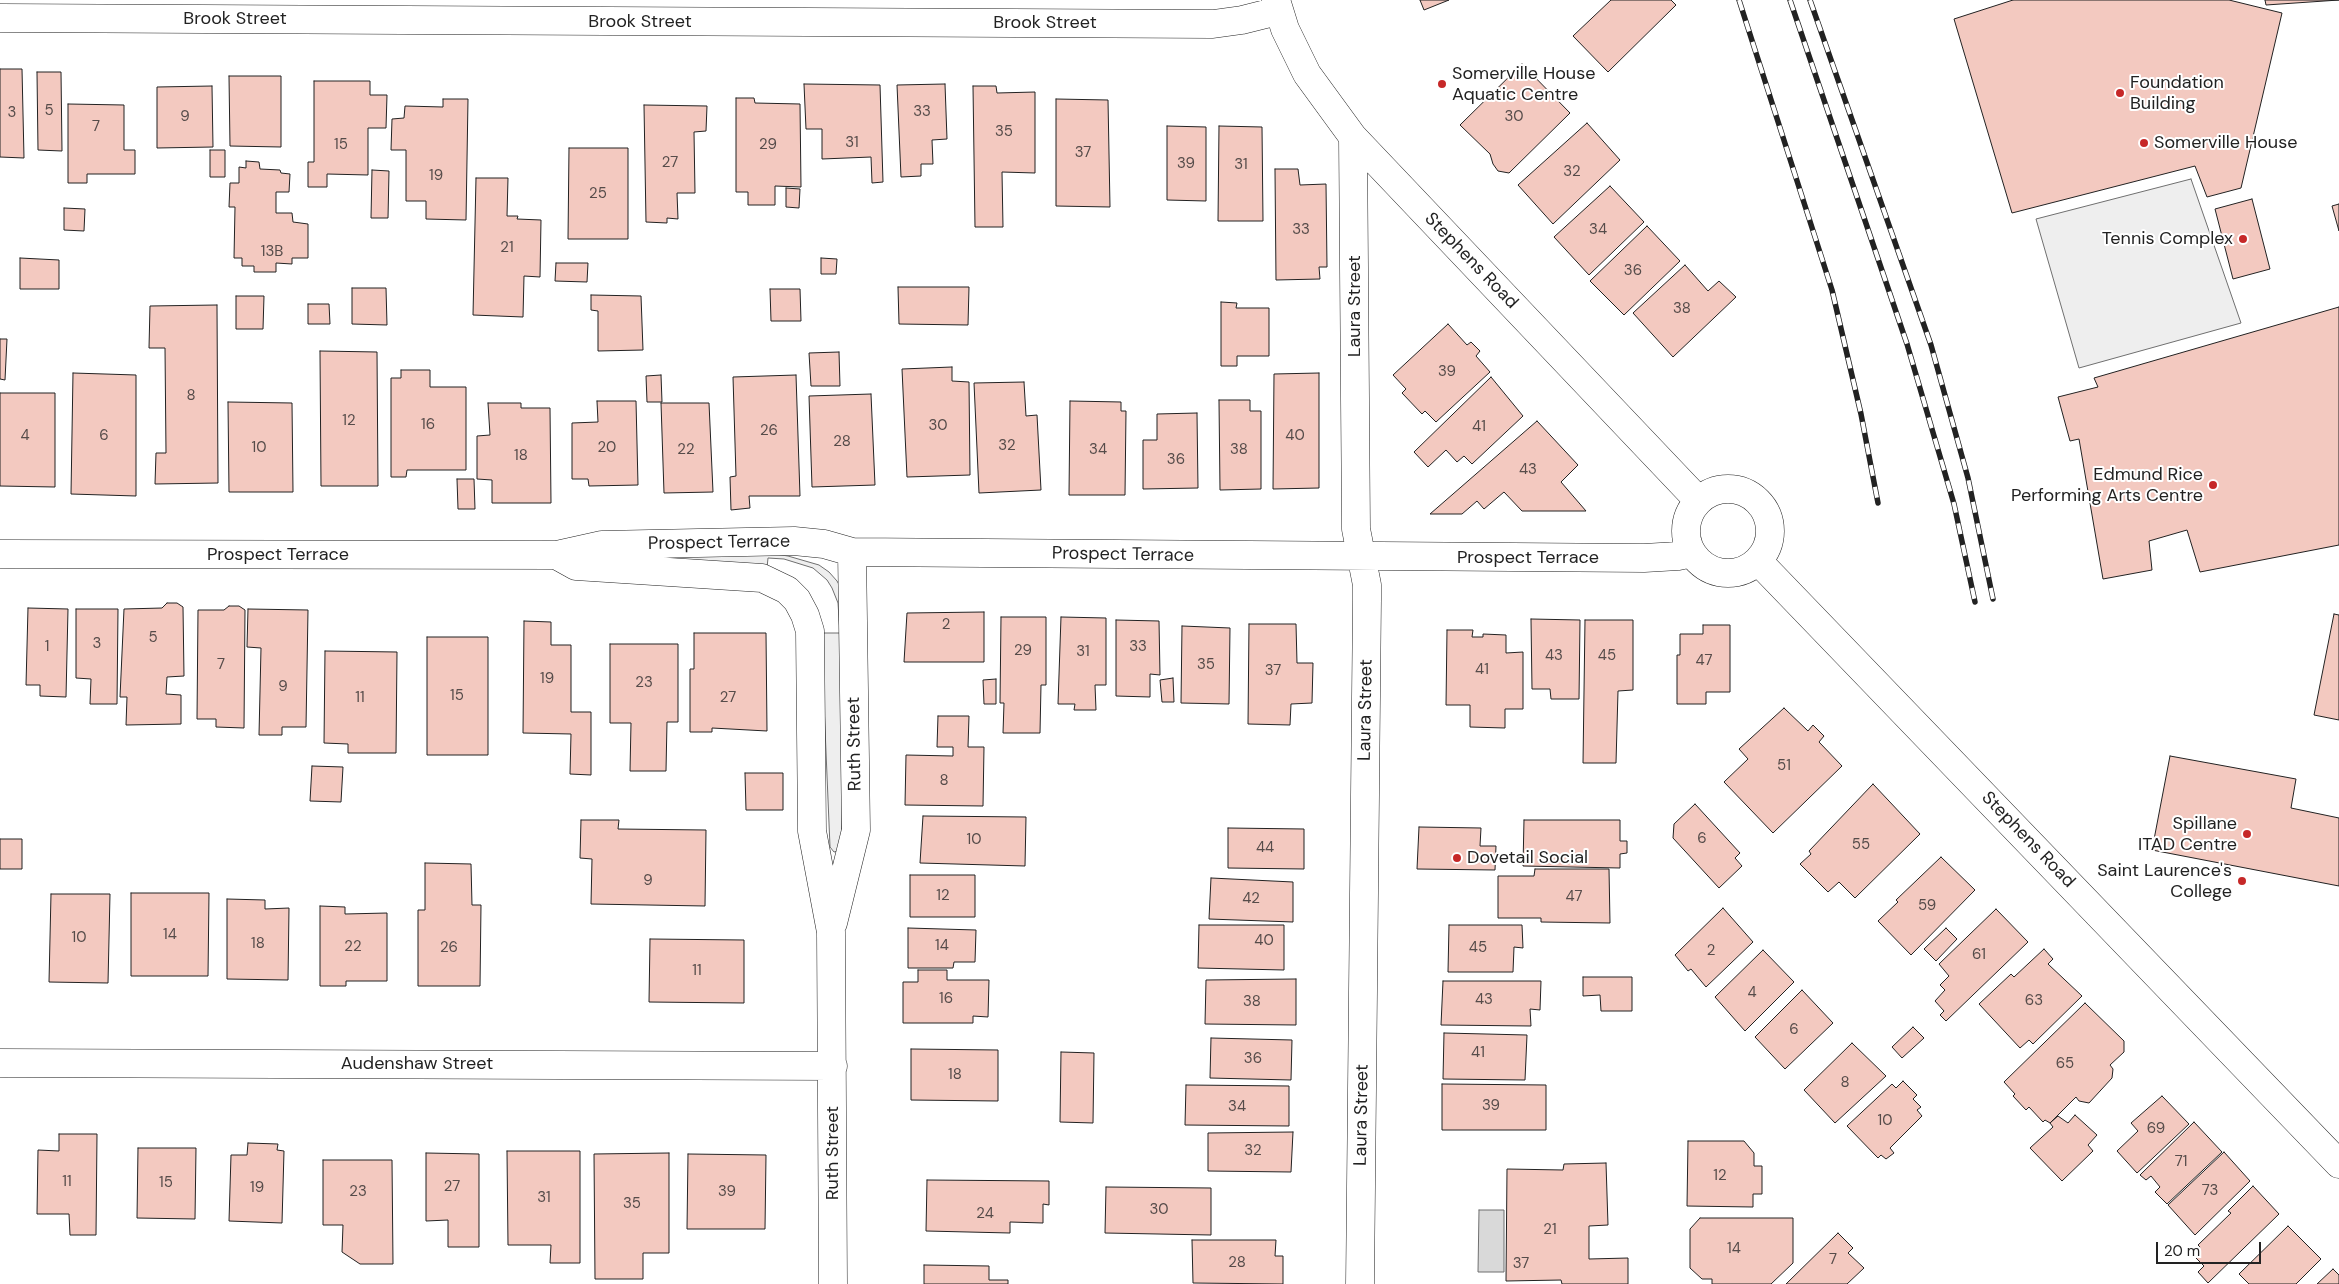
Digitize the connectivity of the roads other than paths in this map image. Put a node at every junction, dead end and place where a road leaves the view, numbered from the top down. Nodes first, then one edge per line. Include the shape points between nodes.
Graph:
1 (1277, 6) edge
2 (0, 18) edge
3 (1353, 137) junction
4 (1698, 500) junction
5 (852, 552) junction
6 (1692, 553) junction
7 (0, 554) edge
8 (557, 555) junction
9 (1361, 557) junction
10 (1758, 561) junction
11 (797, 600) joint
12 (831, 932) junction
13 (0, 1063) edge
14 (833, 1066) junction
15 (2339, 1164) edge
16 (833, 1284) edge
17 (1360, 1284) edge

1 - 2 street, Brook Street via 1242,20 1213,24
1 - 3 street, Stephens Road via 1307,74
3 - 4 street, Stephens Road
3 - 9 street, Laura Street via 1356,529
4 - 6 street via 1686,525 1686,539
4 - 10 street via 1710,492 1739,490 1763,506 1771,533 1768,548
5 - 8 street, Prospect Terrace via 824,544 794,541 602,545
5 - 9 street, Prospect Terrace
5 - 12 street, Ruth Street via 856,830
6 - 9 street, Prospect Terrace via 1644,558
6 - 10 street via 1701,564 1730,574 1745,570
7 - 8 street, Prospect Terrace
8 - 11 street, Prospect Terrace via 576,566 762,578 787,590
9 - 17 street, Laura Street via 1367,585 1367,609
10 - 15 street, Stephens Road
11 - 12 street, Ruth Street via 810,631 812,831
12 - 14 street, Ruth Street
13 - 14 street, Audenshaw Street
14 - 16 street, Ruth Street

